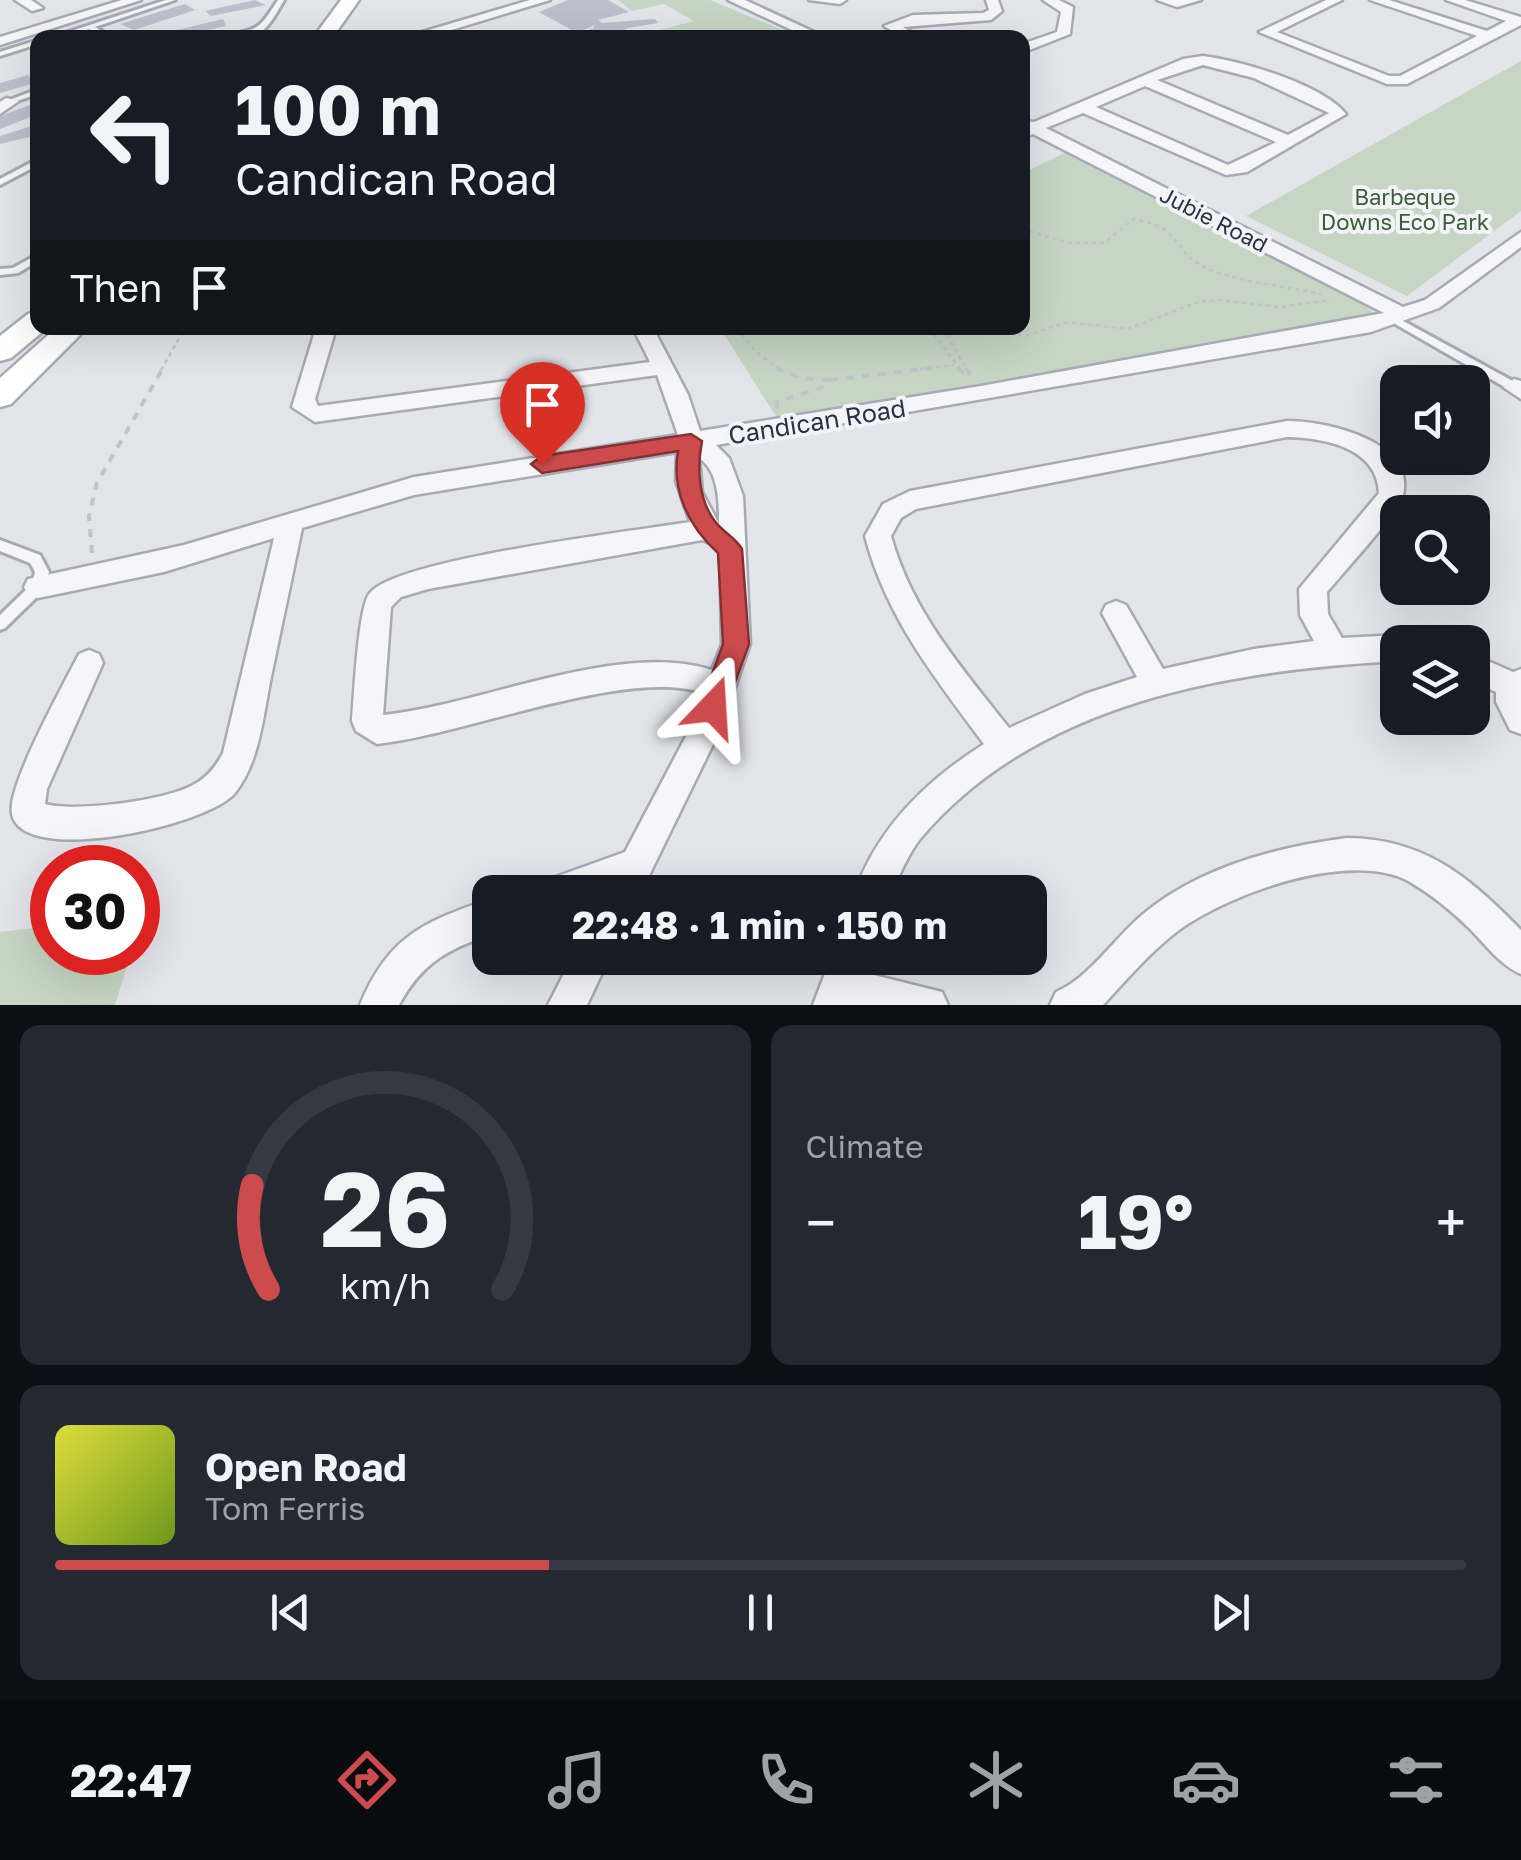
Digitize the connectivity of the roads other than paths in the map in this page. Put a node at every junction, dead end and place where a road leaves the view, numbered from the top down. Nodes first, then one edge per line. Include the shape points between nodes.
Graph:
1 (21, 0) edge
2 (135, 0) edge
3 (172, 0) edge
4 (281, 0) edge
5 (350, 0) edge
6 (544, 0) edge
7 (734, 0) edge
8 (815, 0) edge
9 (840, 0) edge
10 (992, 0) edge
11 (1049, 0) edge
12 (1163, 0) edge
13 (1194, 0) edge
14 (1336, 0) edge
15 (1376, 0) edge
16 (1452, 0) edge
17 (523, 2) edge
18 (38, 8) dead end
19 (1519, 20) edge
20 (89, 26) junction
21 (30, 30) edge
22 (31, 30) edge
23 (77, 30) edge
24 (96, 30) edge
25 (257, 30) edge
26 (328, 30) edge
27 (429, 30) edge
28 (803, 30) edge
29 (899, 30) edge
30 (1487, 35) junction
31 (3, 38) edge
32 (30, 45) edge
33 (1030, 46) edge
34 (0, 54) edge
35 (1146, 81) junction
36 (30, 94) edge
37 (3, 104) edge
38 (1083, 108) junction
39 (1030, 127) edge
40 (1030, 130) edge
41 (1290, 142) junction
42 (30, 167) edge
43 (0, 182) edge
44 (1521, 238) edge
45 (30, 262) edge
46 (0, 272) edge
47 (1399, 318) junction
48 (30, 327) edge
49 (65, 335) edge
50 (324, 335) edge
51 (647, 335) edge
52 (0, 351) edge
53 (664, 368) junction
54 (1518, 389) edge
55 (0, 396) edge
56 (691, 441) junction
57 (722, 472) junction
58 (689, 476) junction
59 (292, 521) junction
60 (718, 539) junction
61 (0, 544) edge
62 (38, 587) junction
63 (1116, 613) dead end
64 (0, 624) edge
65 (1380, 649) edge
66 (1333, 650) junction
67 (88, 663) dead end
68 (1490, 674) edge
69 (1517, 684) edge
70 (721, 686) junction
71 (1157, 686) junction
72 (1521, 720) edge
73 (1003, 744) junction
74 (632, 875) edge
75 (881, 875) edge
76 (472, 923) edge
77 (1521, 956) edge
78 (582, 975) edge
79 (840, 982) edge
80 (378, 1005) edge
81 (567, 1005) edge
82 (929, 1005) edge
83 (1069, 1005) edge

1 - 18 street
2 - 22 street
3 - 20 lane
4 - 25 lane
5 - 26 street
6 - 17 street
7 - 28 street
8 - 9 street
10 - 29 street via 996,11 986,17 891,26
11 - 33 street via 1066,8 1063,34
12 - 13 street
14 - 30 street via 1266,32 1396,81
15 - 30 street
16 - 19 street
17 - 27 street
19 - 30 street
20 - 23 lane
20 - 24 lane
21 - 31 street
32 - 34 lane
35 - 38 street
35 - 41 street
35 - 41 street via 1206,59 1337,110
36 - 37 lane
38 - 39 street
38 - 41 street via 1220,169 1241,168
40 - 47 street, Jubie Road
42 - 43 lane
44 - 47 street, Candican Road via 1432,304
45 - 46 lane
47 - 54 lane
47 - 56 street, Candican Road
48 - 52 street
49 - 55 street
50 - 53 street via 304,399 316,414
51 - 53 street
53 - 56 street
56 - 57 street via 718,458
56 - 58 street
56 - 59 street, Candican Road via 414,486
57 - 58 lane
57 - 60 street via 730,496
58 - 60 street via 693,502
59 - 62 street, Candican Road via 206,550
59 - 67 street via 238,758 212,793 164,811 34,820 27,812 31,788
60 - 70 street via 736,644
60 - 70 street via 392,588 378,602 368,721 378,730 396,728 642,673 688,675
61 - 62 lane via 35,558 42,572
62 - 64 lane
63 - 71 street
65 - 66 street
66 - 71 street
66 - 73 street via 1314,615 1314,589 1393,486 1374,455 1329,432 1287,429 910,501 892,511 878,536 890,584
68 - 69 street
69 - 72 street via 1510,702
70 - 74 street
71 - 73 street via 1052,720
73 - 75 street via 916,819
76 - 80 street via 427,938 398,965
77 - 83 street via 1491,924 1403,861 1335,854 1206,893 1167,917
78 - 81 street
79 - 82 street

